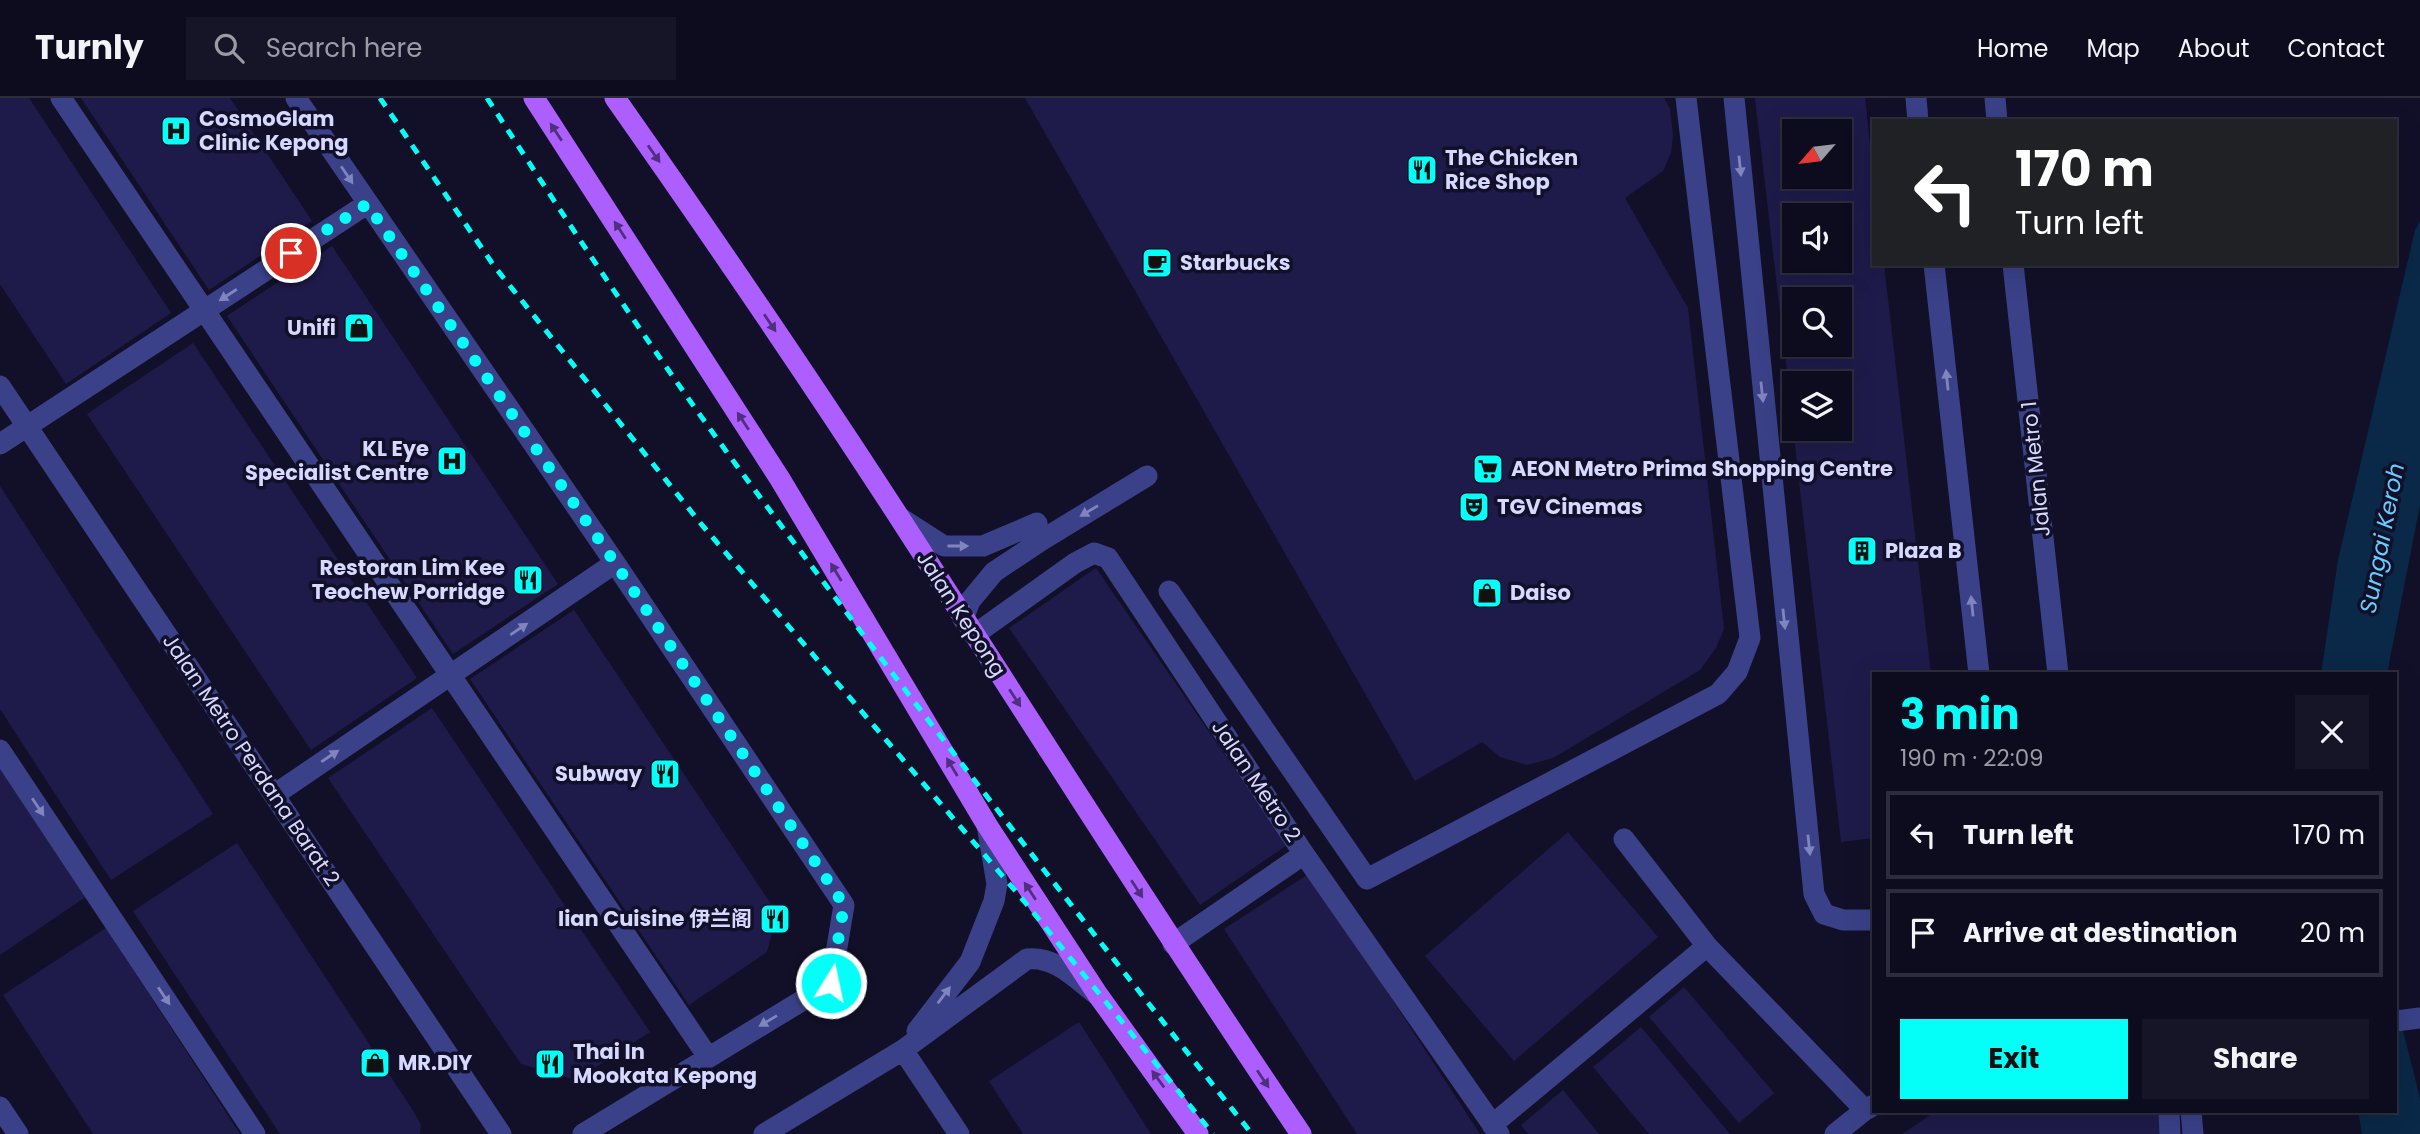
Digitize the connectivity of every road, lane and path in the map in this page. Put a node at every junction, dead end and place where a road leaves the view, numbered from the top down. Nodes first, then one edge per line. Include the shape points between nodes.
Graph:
1 (61, 98) edge
2 (296, 98) edge
3 (534, 98) edge
4 (615, 98) edge
5 (1686, 98) edge
6 (1734, 98) edge
7 (1916, 98) edge
8 (1995, 98) edge
9 (1918, 119) edge
10 (1997, 119) edge
11 (367, 204) junction
12 (1934, 266) edge
13 (2013, 266) edge
14 (204, 310) junction
15 (0, 386) edge
16 (27, 426) junction
17 (0, 444) edge
18 (1147, 476) dead end
19 (899, 517) junction
20 (1037, 523) dead end
21 (615, 563) junction
22 (1170, 591) dead end
23 (969, 627) junction
24 (1979, 672) edge
25 (2058, 672) edge
26 (450, 675) junction
27 (0, 750) edge
28 (274, 795) junction
29 (987, 825) junction
30 (1624, 839) dead end
31 (1304, 854) junction
32 (1872, 920) edge
33 (1173, 944) junction
34 (1707, 946) junction
35 (1098, 995) junction
36 (2420, 1018) edge
37 (2397, 1021) edge
38 (903, 1050) junction
39 (708, 1057) junction
40 (0, 1107) edge
41 (1870, 1107) edge
42 (2169, 1113) edge
43 (2192, 1113) edge
44 (1495, 1130) edge
45 (19, 1134) edge
46 (255, 1134) edge
47 (501, 1134) edge
48 (583, 1134) edge
49 (764, 1134) edge
50 (959, 1134) edge
51 (1198, 1134) edge
52 (1300, 1134) edge
53 (1835, 1134) edge
54 (2170, 1134) edge
55 (2193, 1134) edge

1 - 14 street
2 -> 11 street
29 -> 3 main road via 780,479
4 -> 19 main road, Jalan Kepong
5 - 22 street via 1750,638 1737,672 1718,694 1367,878
6 -> 32 street via 1814,894 1824,914 1843,920
7 - 9 street
8 - 10 street
11 -> 14 street
11 - 21 street
24 -> 12 street
13 - 25 street, Jalan Metro 1
14 - 16 street
14 - 26 street
15 - 16 street, Jalan Metro Perdana Barat 2
16 - 17 street
16 - 28 street, Jalan Metro Perdana Barat 2
18 -> 23 street via 994,572 970,601
19 -> 20 street via 944,546 983,546
19 - 23 main road, Jalan Kepong
26 -> 21 street
21 -> 39 street via 844,905 831,983
23 - 31 street, Jalan Metro 2 via 1094,553 1108,558
23 -> 33 main road, Jalan Kepong
28 -> 26 street
26 - 39 street
27 -> 46 street
28 - 47 street, Jalan Metro Perdana Barat 2
35 -> 29 main road
38 -> 29 street via 970,962 983,933 997,884
30 - 34 street
31 - 33 street
31 - 44 street, Jalan Metro 2
33 -> 52 main road, Jalan Kepong
34 - 41 street
34 - 44 street
35 - 38 street via 1052,962 1027,959
51 -> 35 main road
36 - 37 street
38 - 49 street
38 - 50 street
39 - 48 street
40 - 45 street
41 - 53 street
42 - 54 street
43 - 55 street

